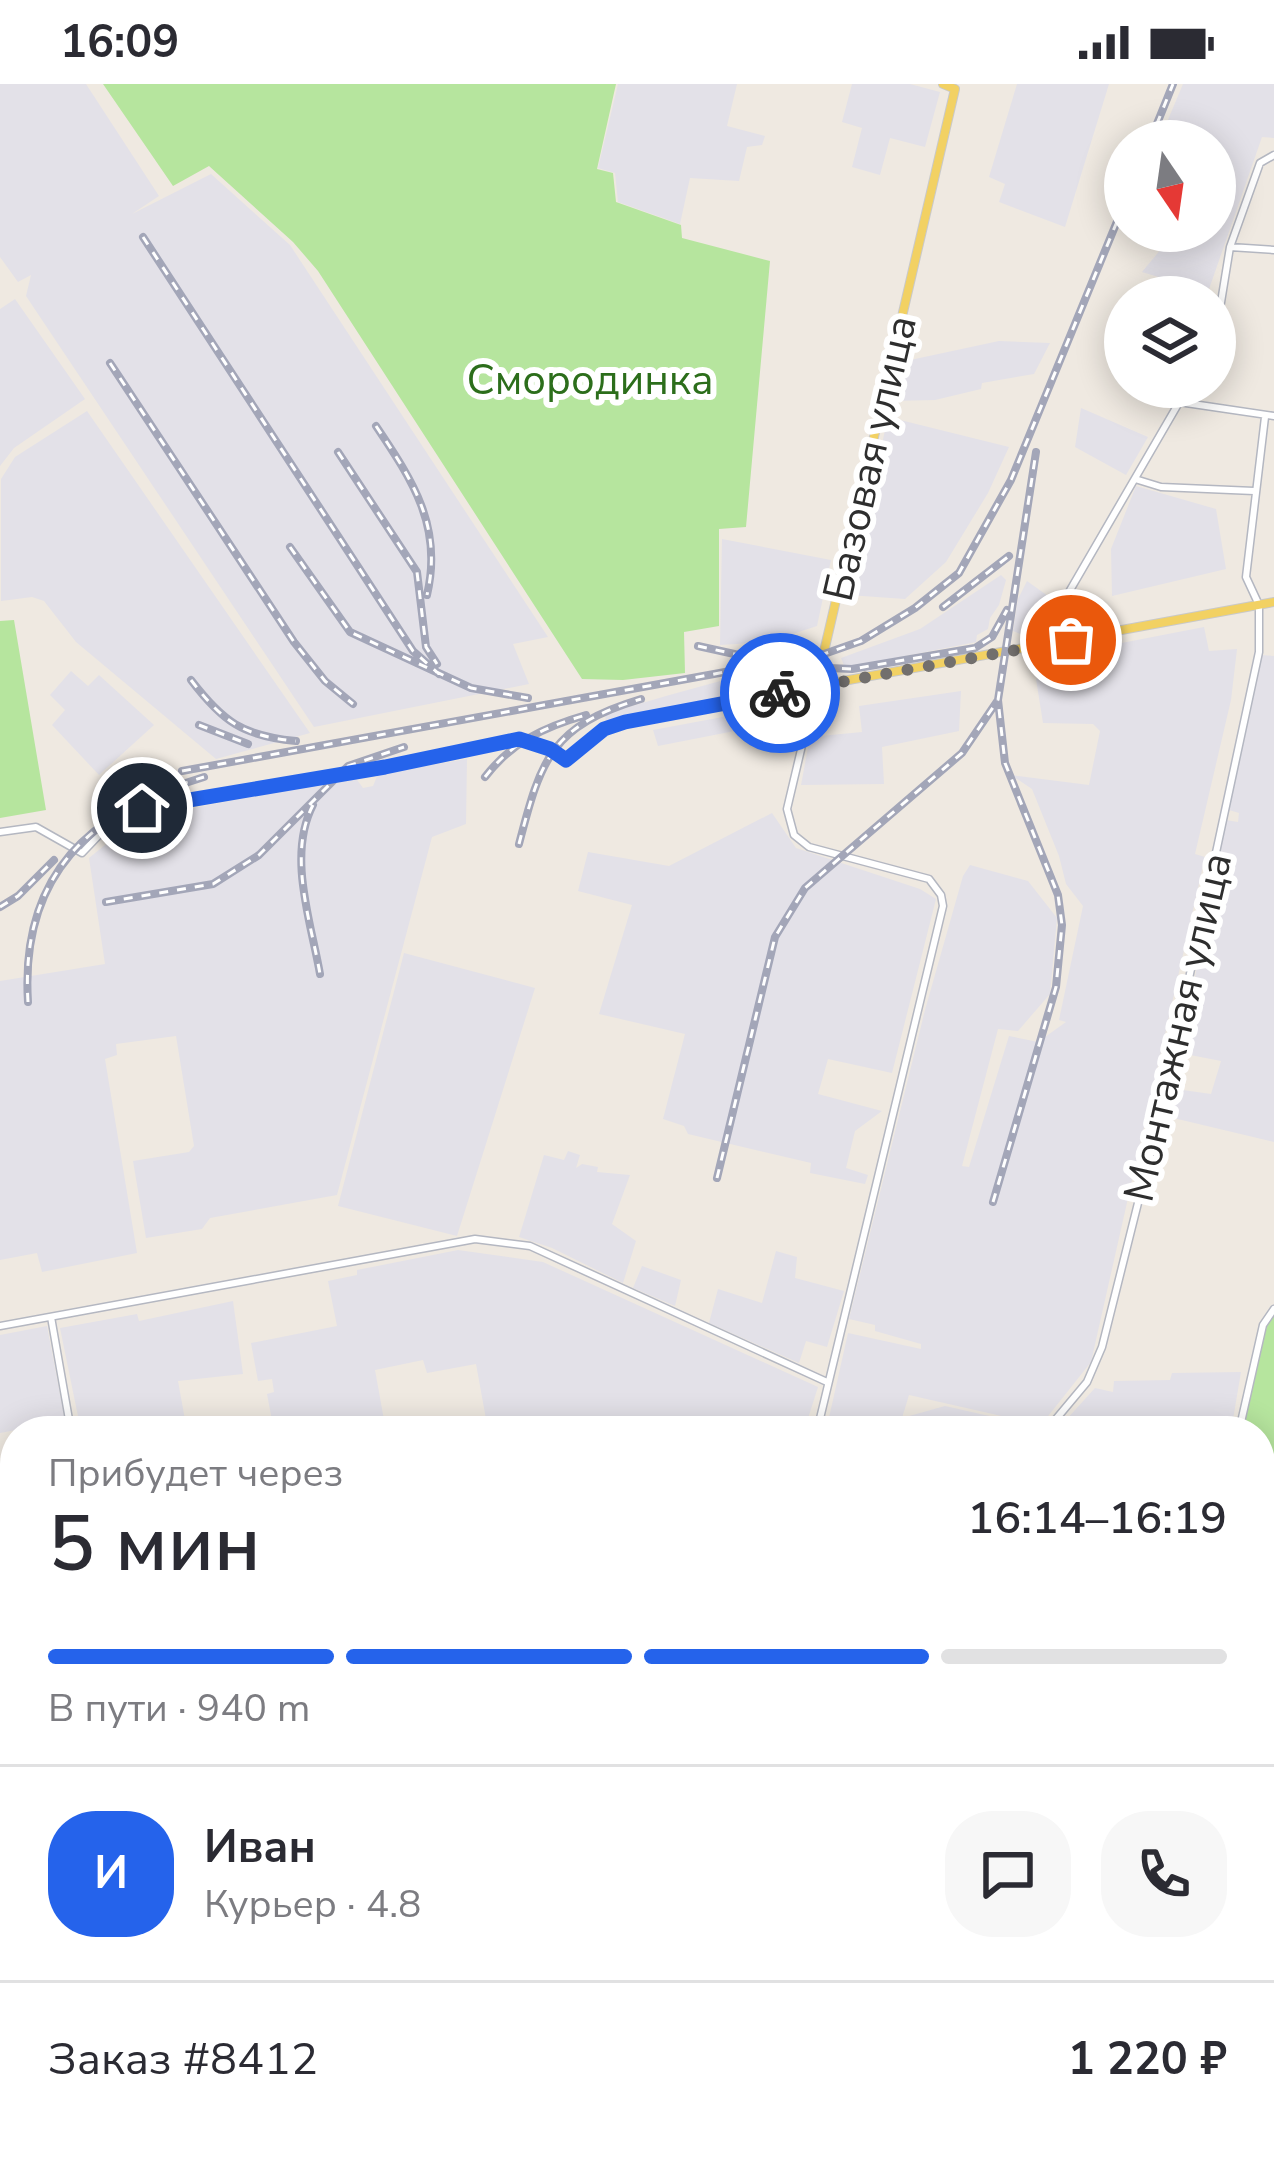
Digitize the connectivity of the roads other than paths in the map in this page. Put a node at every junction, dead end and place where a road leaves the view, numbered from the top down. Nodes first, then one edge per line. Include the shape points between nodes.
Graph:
1 (943, 84) edge
2 (955, 86) edge
3 (1274, 155) edge
4 (1236, 230) edge
5 (1236, 247) edge
6 (1274, 250) edge
7 (1176, 408) edge
8 (1218, 408) edge
9 (1270, 416) edge
10 (1135, 479) junction
11 (1254, 491) junction
12 (1274, 602) edge
13 (1258, 605) junction
14 (1037, 646) junction
15 (816, 686) junction
16 (0, 832) edge
17 (1274, 1309) edge
18 (51, 1317) junction
19 (0, 1326) edge
20 (827, 1382) junction
21 (68, 1416) edge
22 (820, 1416) edge
23 (1059, 1416) edge
24 (1242, 1416) edge

1 - 2 main road
2 - 15 main road, Базовая улица
3 - 4 street via 1260,163
5 - 6 street
7 - 10 street
8 - 9 street
9 - 11 street, Монтажная улица
10 - 11 street
10 - 14 street
11 - 13 street, Монтажная улица via 1246,578
12 - 13 main road
13 - 14 main road
13 - 23 street, Монтажная улица via 1252,693 1158,1123 1102,1347
14 - 15 main road
15 - 16 street via 625,722 566,760 519,739 142,808 82,853 36,827
15 - 20 street, Базовая улица via 787,809 794,836 929,879 943,906
17 - 24 street via 1263,1325
18 - 19 street
18 - 20 street via 504,1240
18 - 21 street
20 - 22 street, Базовая улица

